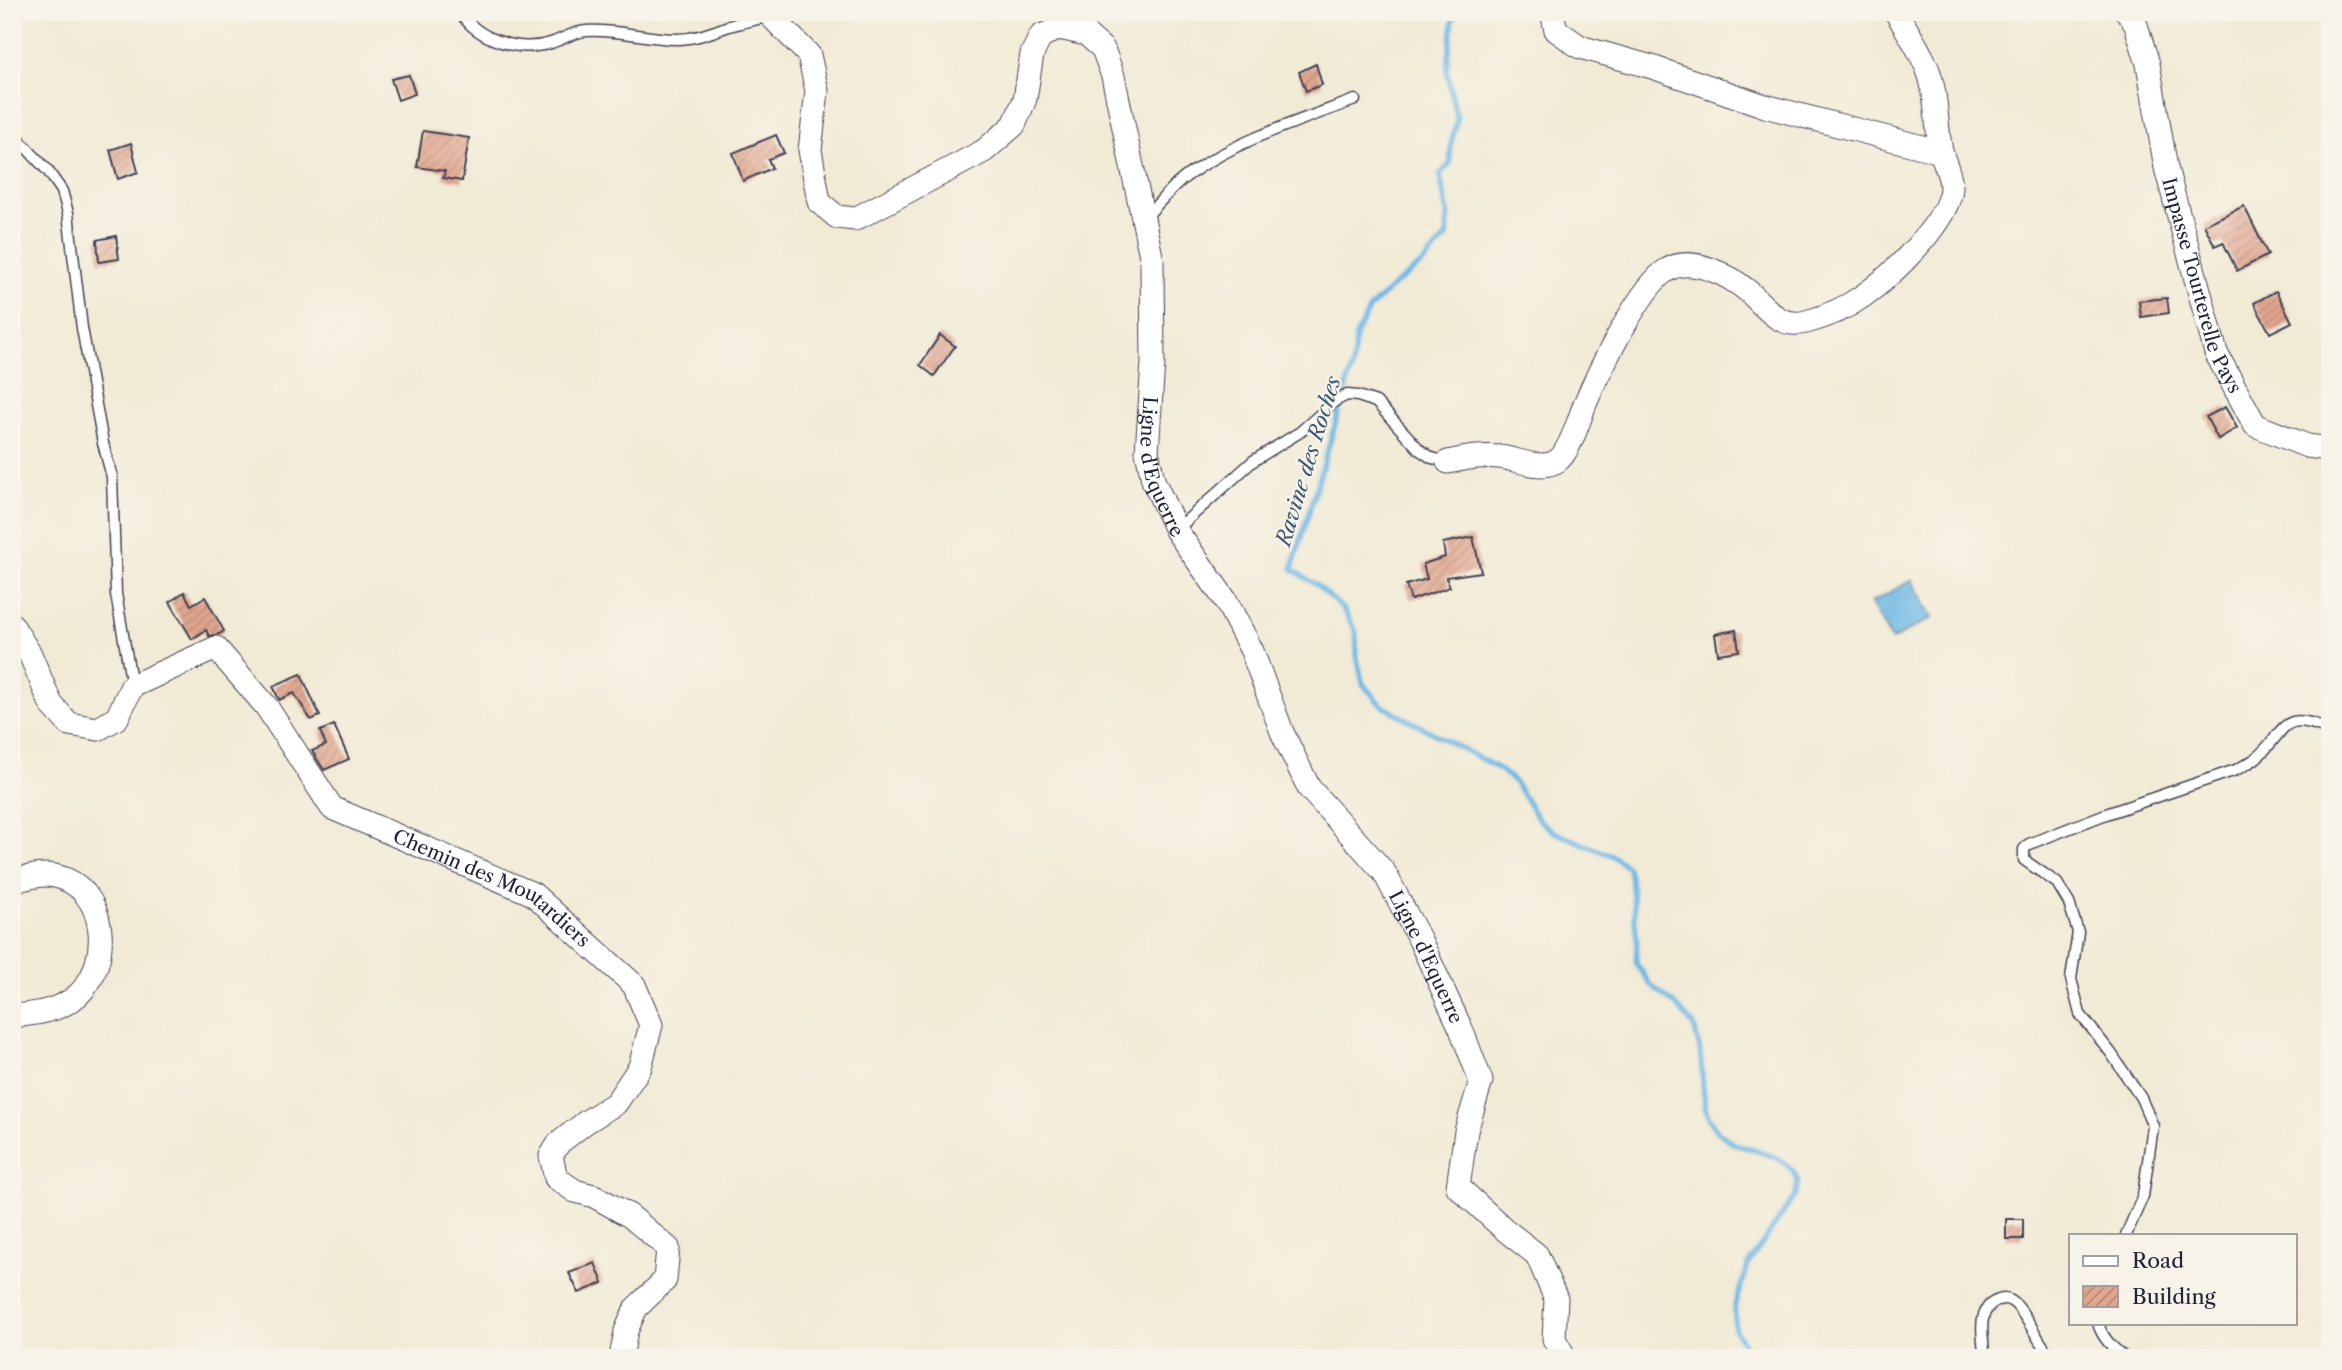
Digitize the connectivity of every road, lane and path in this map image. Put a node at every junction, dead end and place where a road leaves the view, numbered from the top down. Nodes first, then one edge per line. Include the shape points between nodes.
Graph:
1 (460, 12) edge
2 (1552, 12) edge
3 (1896, 12) edge
4 (2127, 12) edge
5 (769, 14) edge
6 (1355, 100) dead end
7 (12, 128) edge
8 (1941, 152) junction
9 (1143, 220) junction
10 (2330, 449) edge
11 (1448, 462) joint
12 (1176, 530) junction
13 (12, 625) edge
14 (132, 687) junction
15 (2330, 730) edge
16 (12, 881) edge
17 (12, 1016) edge
18 (2126, 1234) edge
19 (2098, 1324) edge
20 (621, 1358) edge
21 (1565, 1358) edge
22 (1985, 1358) edge
23 (2051, 1358) edge
24 (2125, 1358) edge

1 - 5 lane via 486,36 528,46 583,31 680,39 703,36
2 - 8 street via 1556,30 1580,47 1765,106
3 - 8 street via 1926,64
4 - 10 street, Impasse Tourterelle Pays via 2148,64 2166,168 2216,353 2255,425 2307,446
5 - 9 street, Ligne d'Equerre via 809,55 817,91 810,150 819,202 837,217 855,219 984,150 1014,125 1025,99 1032,54 1041,36 1060,28 1087,34 1103,48
6 - 9 lane via 1259,136 1200,168 1171,189
7 - 14 lane via 62,191 68,213 82,328 112,477 116,594
8 - 11 street via 1951,186 1947,202 1923,242 1863,296 1827,316 1790,323 1776,318 1746,289 1716,272 1691,263 1678,264 1657,277 1633,313 1559,460 1528,464 1474,456
9 - 12 street, Ligne d'Equerre via 1152,261 1153,363 1147,451 1153,480
11 - 12 lane via 1420,450 1376,402 1347,395 1253,461
12 - 21 street, Ligne d'Equerre via 1226,601 1252,651 1309,788 1384,872 1420,940 1481,1081 1466,1131 1458,1187 1537,1255 1556,1299 1554,1339
13 - 14 street via 51,704 69,724 98,729 117,718
14 - 20 street, Chemin des Moutardiers via 216,648 266,706 332,808 533,894 634,985 651,1025 640,1067 616,1103 559,1143 551,1156 556,1178 630,1216 668,1248 665,1280 636,1308
15 - 18 lane via 2294,720 2282,726 2255,759 2236,770 2106,814 2024,849 2024,860 2057,883 2069,903 2078,932 2071,979 2080,1014 2141,1098 2153,1126 2143,1196
16 - 17 street via 37,875 67,880 89,897 102,942 90,982 76,997 42,1014
19 - 24 lane via 2114,1350
22 - 23 lane via 1982,1320 1986,1309 2004,1298 2019,1308

